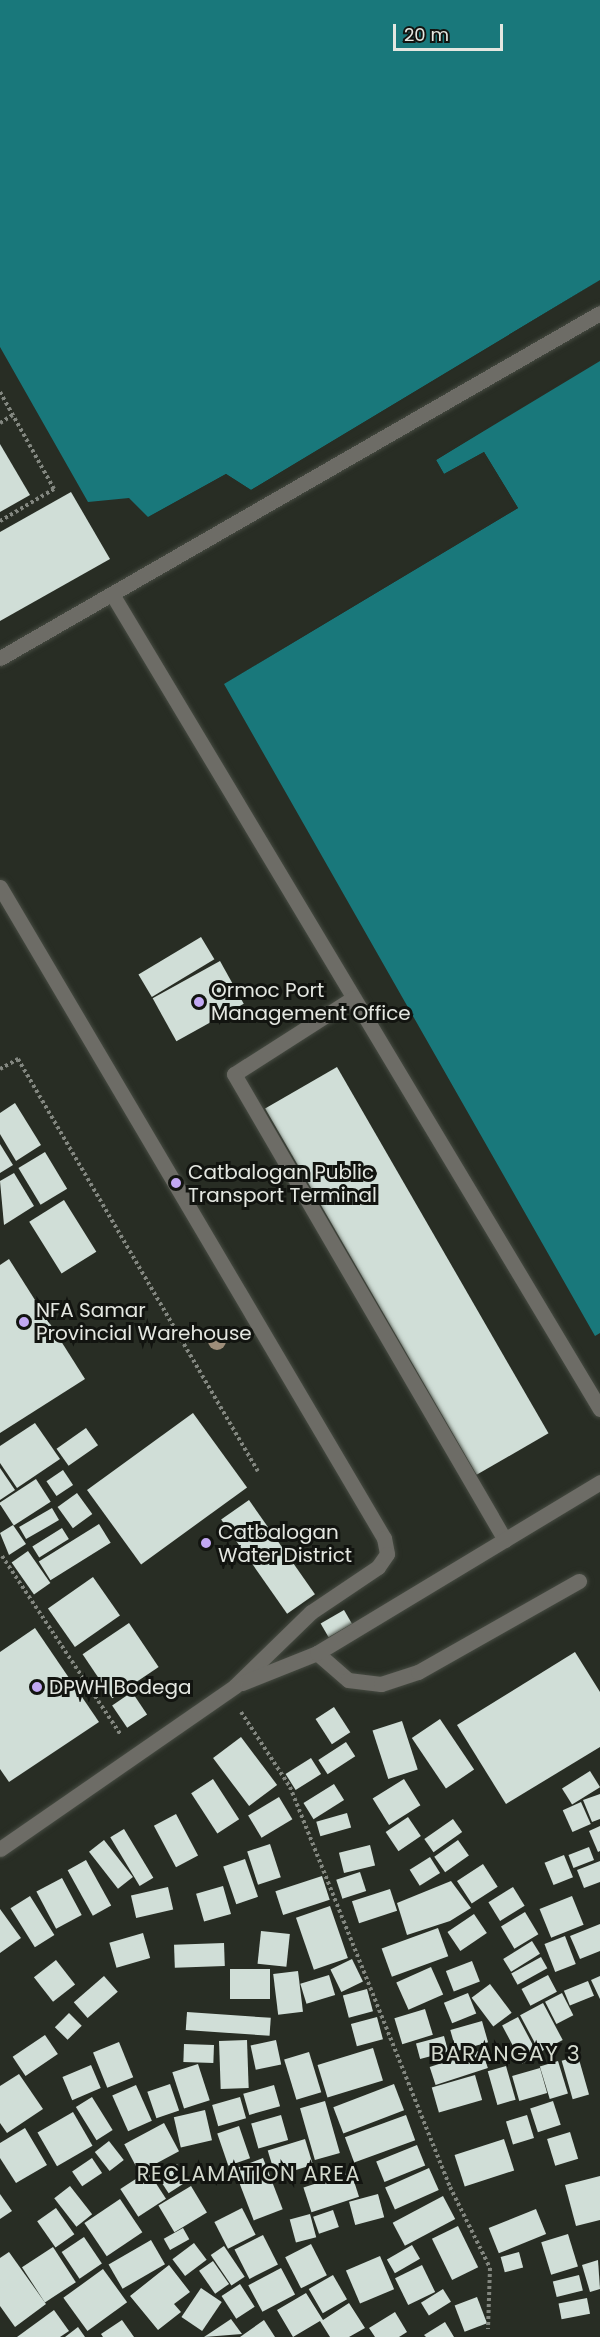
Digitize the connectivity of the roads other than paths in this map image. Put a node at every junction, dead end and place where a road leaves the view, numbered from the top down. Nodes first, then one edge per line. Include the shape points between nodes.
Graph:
1 (600, 313) edge
2 (112, 594) junction
3 (0, 658) edge
4 (0, 887) edge
5 (352, 998) junction
6 (600, 1409) edge
7 (600, 1482) edge
8 (505, 1540) junction
9 (579, 1581) dead end
10 (317, 1653) junction
11 (231, 1689) junction
12 (0, 1849) edge

1 - 2 street
2 - 3 street
2 - 5 street
4 - 11 street via 384,1538 387,1554 378,1568 311,1612
5 - 6 street
5 - 8 street via 234,1074
7 - 8 street
8 - 10 street
9 - 10 street via 418,1672 381,1684 348,1680
10 - 11 street
11 - 12 street

